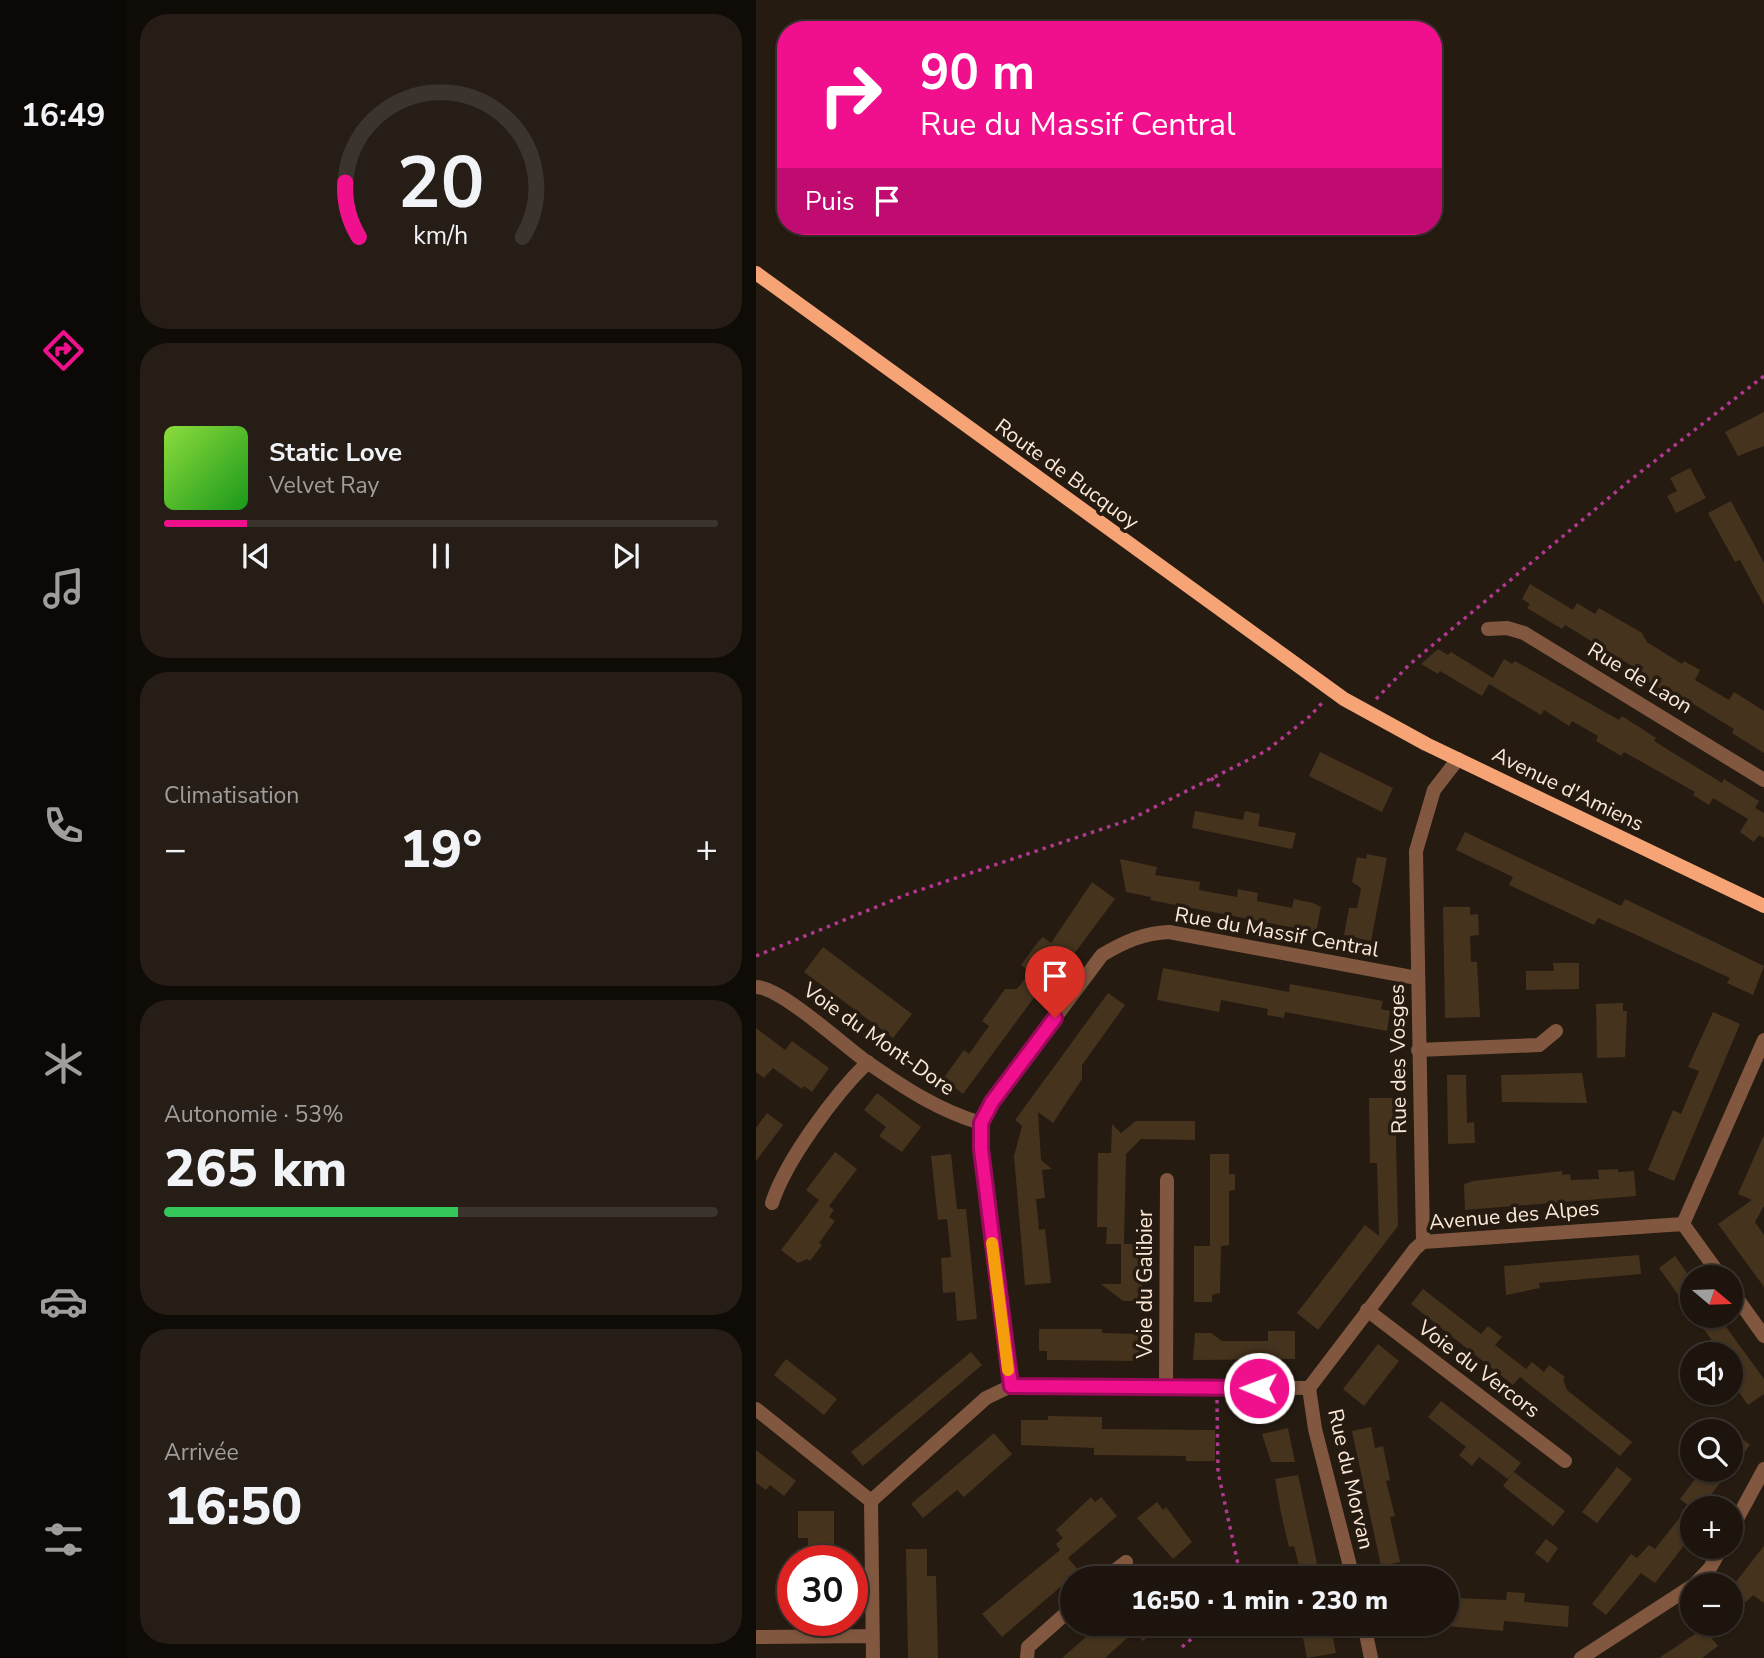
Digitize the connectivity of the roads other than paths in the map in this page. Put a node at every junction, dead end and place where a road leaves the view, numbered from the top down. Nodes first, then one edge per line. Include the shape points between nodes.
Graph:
1 (756, 272) edge
2 (1488, 629) dead end
3 (1360, 709) joint
4 (1458, 759) junction
5 (1764, 780) edge
6 (1764, 906) edge
7 (1417, 978) junction
8 (756, 988) edge
9 (1556, 1031) dead end
10 (1764, 1040) edge
11 (1418, 1050) junction
12 (867, 1062) junction
13 (981, 1123) junction
14 (1167, 1180) dead end
15 (772, 1203) dead end
16 (1683, 1224) junction
17 (1423, 1242) junction
18 (1712, 1265) edge
19 (1743, 1307) edge
20 (1367, 1310) junction
21 (1764, 1336) edge
22 (1011, 1386) junction
23 (1166, 1387) junction
24 (1309, 1388) junction
25 (756, 1409) edge
26 (1565, 1461) dead end
27 (1764, 1469) edge
28 (871, 1501) junction
29 (1743, 1508) edge
30 (1126, 1562) dead end
31 (1121, 1566) edge
32 (1350, 1566) edge
33 (1680, 1594) edge
34 (1060, 1619) edge
35 (873, 1636) junction
36 (1366, 1636) edge
37 (756, 1637) edge
38 (873, 1658) edge
39 (1027, 1658) edge
40 (1371, 1658) edge
41 (1581, 1658) edge

1 - 3 main road, Route de Bucquoy
2 - 5 street, Rue de Laon via 1524,633
3 - 4 main road, Avenue d'Amiens
4 - 6 main road, Avenue d'Amiens
4 - 7 street, Rue des Vosges via 1434,790 1419,834
7 - 11 street, Rue des Vosges
7 - 13 street, Rue du Massif Central via 1151,932 1102,956
8 - 12 street, Voie du Mont-Dore via 779,995
9 - 11 street via 1539,1045
10 - 16 street
11 - 17 street, Rue des Vosges
12 - 13 street, Voie du Mont-Dore via 948,1113
12 - 15 street via 846,1083 786,1172
13 - 22 street
14 - 23 street, Voie du Galibier
16 - 17 street, Avenue des Alpes
16 - 18 street
17 - 20 street, Avenue des Alpes
19 - 21 street
20 - 24 street, Avenue des Alpes
20 - 26 street, Voie du Vercors
22 - 23 street
22 - 28 street via 986,1398
23 - 24 street
24 - 32 street, Rue du Morvan
25 - 28 street
27 - 29 street
28 - 35 street
30 - 31 street
33 - 41 street
34 - 39 street via 1028,1647
35 - 37 street
35 - 38 street
36 - 40 street

